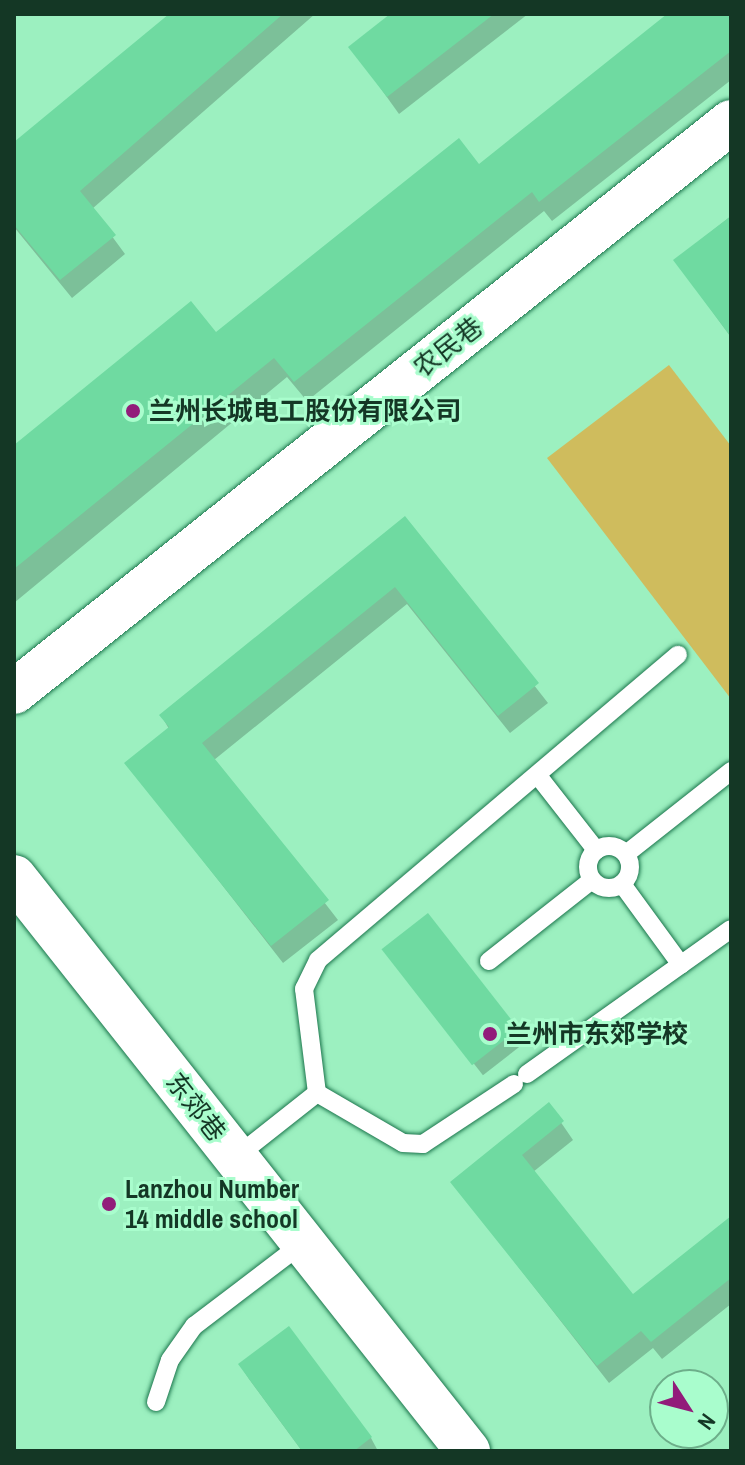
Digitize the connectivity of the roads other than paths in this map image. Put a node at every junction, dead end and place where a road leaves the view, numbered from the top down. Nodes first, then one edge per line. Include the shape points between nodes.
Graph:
1 (731, 122) edge
2 (678, 655) dead end
3 (14, 692) edge
4 (731, 771) edge
5 (539, 777) junction
6 (596, 850) junction
7 (626, 854) junction
8 (14, 877) edge
9 (592, 880) junction
10 (622, 884) junction
11 (731, 929) edge
12 (489, 961) dead end
13 (681, 965) junction
14 (317, 1093) junction
15 (236, 1157) junction
16 (303, 1243) junction
17 (156, 1402) dead end
18 (468, 1451) edge

1 - 3 street, 农民巷
2 - 5 lane
4 - 7 lane
5 - 6 lane
5 - 14 lane via 318,960 304,989
6 - 7 lane via 612,845
6 - 9 lane via 588,864
7 - 10 lane via 631,869
8 - 15 street, 东郊巷
9 - 10 lane via 606,888
9 - 12 lane
10 - 13 lane
11 - 13 lane
13 - 14 lane via 423,1144 403,1143
14 - 15 lane
15 - 16 street, 东郊巷
16 - 17 lane via 194,1326 170,1360
16 - 18 street, 东郊巷

